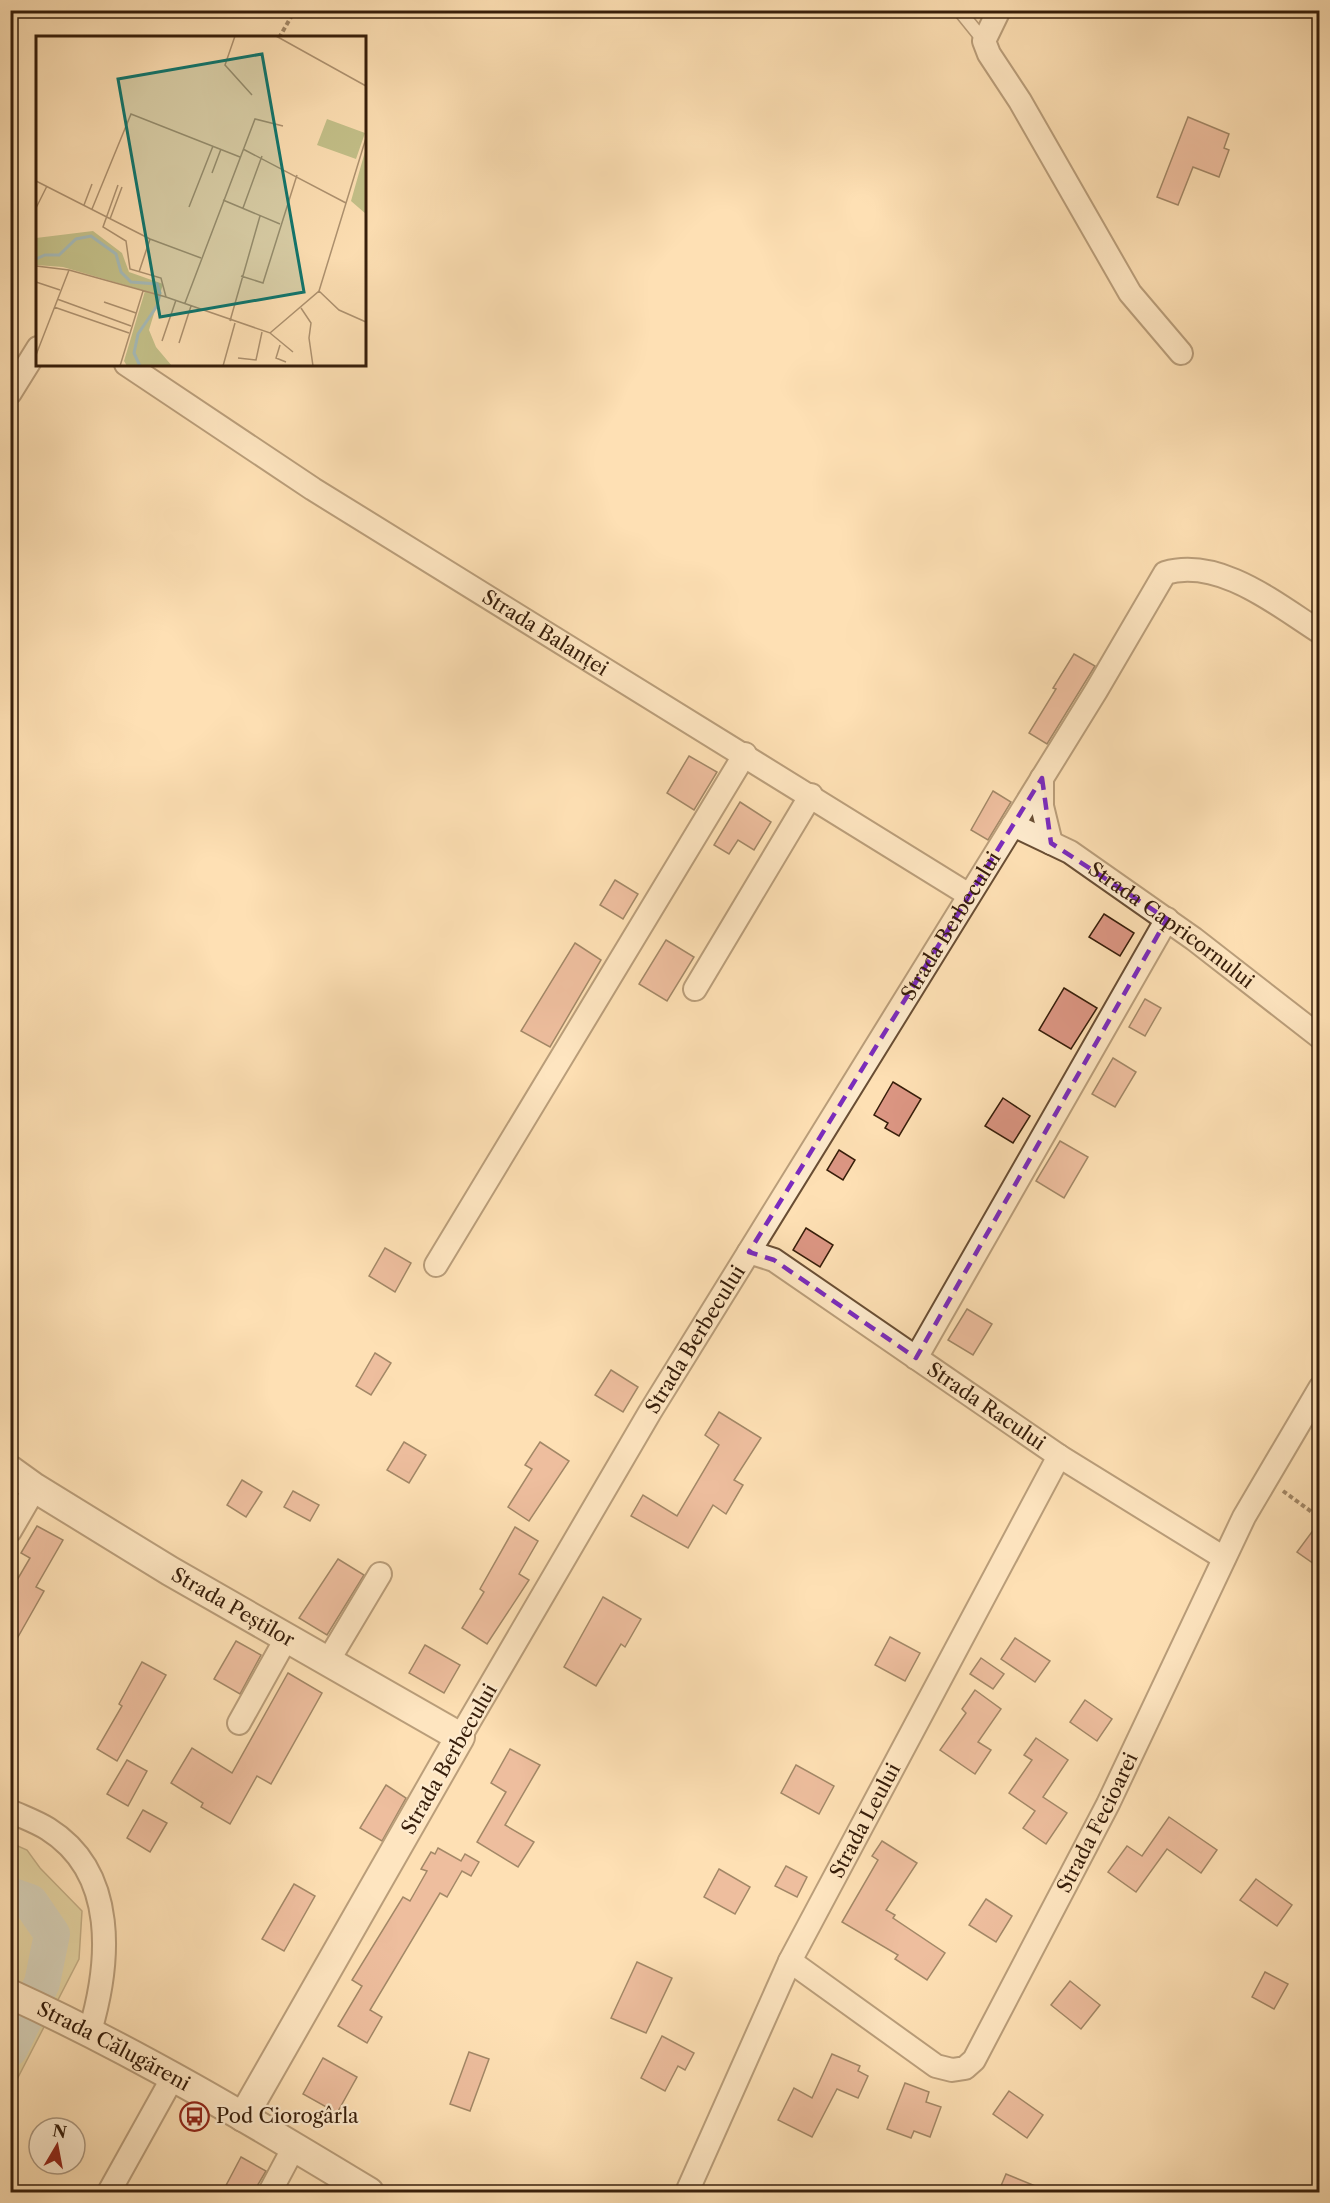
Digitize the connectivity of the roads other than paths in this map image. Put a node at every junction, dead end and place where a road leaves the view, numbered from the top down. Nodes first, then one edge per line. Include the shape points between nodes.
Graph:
1 (959, 10) edge
2 (999, 10) edge
3 (984, 41) junction
4 (36, 351) edge
5 (1181, 353) dead end
6 (129, 366) edge
7 (10, 393) edge
8 (1320, 632) edge
9 (745, 754) junction
10 (1042, 778) junction
11 (811, 795) junction
12 (1013, 825) junction
13 (1051, 843) junction
14 (969, 895) junction
15 (1167, 919) junction
16 (695, 989) dead end
17 (1320, 1037) edge
18 (749, 1252) junction
19 (436, 1265) dead end
20 (916, 1358) junction
21 (1320, 1388) edge
22 (1059, 1456) junction
23 (10, 1470) edge
24 (34, 1488) junction
25 (10, 1531) edge
26 (1224, 1558) junction
27 (380, 1574) dead end
28 (287, 1638) junction
29 (328, 1661) junction
30 (239, 1723) dead end
31 (460, 1737) junction
32 (10, 1811) edge
33 (790, 1961) junction
34 (10, 1994) edge
35 (87, 2030) junction
36 (173, 2077) junction
37 (243, 2116) junction
38 (294, 2146) junction
39 (109, 2193) edge
40 (270, 2193) edge
41 (369, 2193) edge
42 (687, 2193) edge

1 - 3 lane
2 - 3 street
3 - 5 street via 1130,293
4 - 7 street
6 - 9 street, Strada Balanței via 313,489
8 - 10 street, Strada Berbecului via 1234,581 1198,569 1165,573
9 - 11 street, Strada Balanței
9 - 19 street
10 - 12 street, Strada Berbecului
10 - 13 street via 1042,806
11 - 14 street, Strada Balanței
11 - 16 street
12 - 13 street, Strada Capricornului
12 - 14 street, Strada Berbecului
13 - 15 street, Strada Capricornului
14 - 18 street, Strada Berbecului
15 - 17 street, Strada Capricornului
15 - 20 street
18 - 20 street, Strada Racului via 774,1260
18 - 31 street, Strada Berbecului via 650,1412
20 - 22 street, Strada Racului
21 - 26 street, Strada Fecioarei
22 - 26 street, Strada Racului
22 - 33 street, Strada Leului
23 - 24 street, Strada Peștilor
24 - 25 street
24 - 28 street, Strada Peștilor
26 - 33 street, Strada Fecioarei via 1108,1804 974,2060 965,2068 936,2066
27 - 29 street
28 - 29 street, Strada Peștilor
28 - 30 street
29 - 31 street, Strada Peștilor
31 - 37 street, Strada Berbecului
32 - 35 street via 49,1830 74,1851 97,1893 105,1923 106,1956 99,2001
33 - 42 street, Strada Leului
34 - 35 street, Strada Călugăreni
35 - 36 street, Strada Călugăreni
36 - 37 street, Strada Călugăreni
36 - 39 street
37 - 38 street, Strada Călugăreni
38 - 40 street
38 - 41 street, Strada Călugăreni

